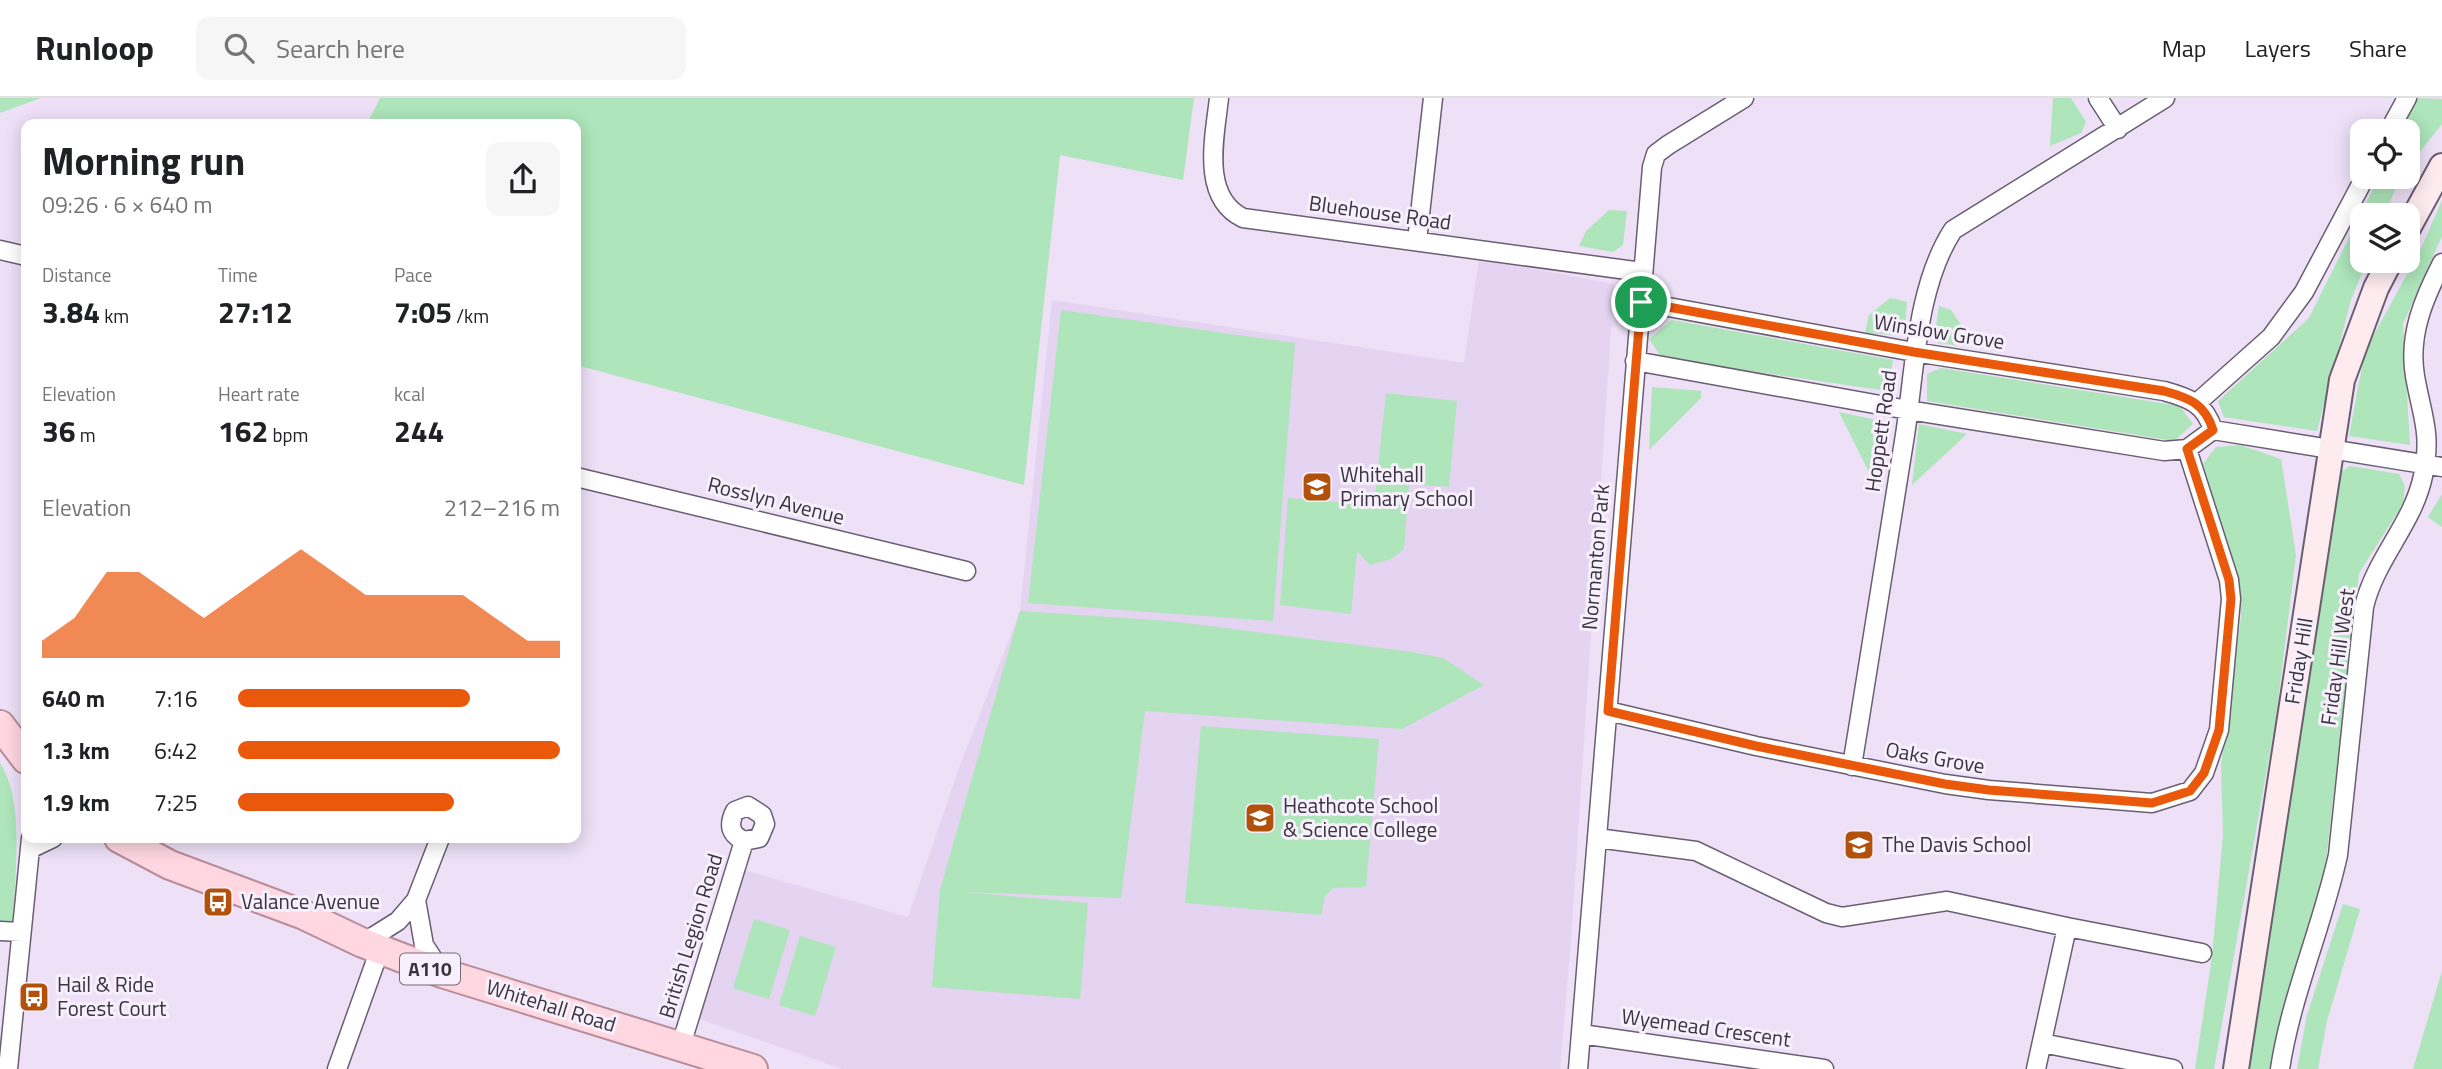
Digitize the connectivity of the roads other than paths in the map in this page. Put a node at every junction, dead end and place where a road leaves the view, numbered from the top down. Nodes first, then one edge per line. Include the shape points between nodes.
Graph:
1 (1219, 98) edge
2 (1433, 98) edge
3 (1744, 98) edge
4 (2098, 98) edge
5 (2165, 98) edge
6 (2406, 98) edge
7 (2395, 119) edge
8 (2118, 129) junction
9 (2442, 166) edge
10 (2359, 189) edge
11 (2420, 206) edge
12 (1417, 241) junction
13 (0, 250) edge
14 (21, 255) edge
15 (2442, 263) edge
16 (1642, 272) junction
17 (2384, 273) edge
18 (1641, 302) junction
19 (1914, 352) junction
20 (1635, 361) junction
21 (2198, 402) junction
22 (1908, 410) junction
23 (2213, 430) junction
24 (2187, 449) junction
25 (2331, 449) junction
26 (2434, 465) edge
27 (581, 478) edge
28 (966, 570) dead end
29 (1608, 711) junction
30 (0, 725) edge
31 (21, 752) edge
32 (1852, 766) junction
33 (1597, 838) junction
34 (744, 841) dead end
35 (132, 843) edge
36 (438, 843) edge
37 (30, 844) edge
38 (416, 900) junction
39 (2067, 926) junction
40 (0, 931) edge
41 (21, 932) junction
42 (372, 946) junction
43 (2202, 953) dead end
44 (442, 973) junction
45 (1581, 1034) junction
46 (2042, 1042) junction
47 (681, 1045) junction
48 (1715, 1061) edge
49 (8, 1069) edge
50 (337, 1069) edge
51 (753, 1069) edge
52 (1578, 1069) edge
53 (1824, 1069) edge
54 (2036, 1069) edge
55 (2173, 1069) edge
56 (2236, 1069) edge
57 (2280, 1069) edge

1 - 12 street, Bluehouse Road via 1213,174 1231,212 1243,218
2 - 12 street
3 - 16 street, Normanton Park via 1656,154
4 - 8 street
5 - 8 street, Hoppett Road
6 - 7 street
8 - 19 street, Hoppett Road via 1953,230 1938,253
9 - 11 main road
10 - 21 street via 2304,292 2271,337
12 - 16 street, Bluehouse Road
13 - 14 street
15 - 26 street, Friday Hill West via 2425,295 2414,336 2415,374
16 - 18 street, Normanton Park
17 - 25 main road, Friday Hill via 2342,380
18 - 19 street, Winslow Grove
18 - 20 street, Normanton Park
19 - 21 street, Winslow Grove via 2164,391
19 - 22 street, Hoppett Road
20 - 22 street
20 - 29 street, Normanton Park
21 - 23 street
22 - 24 street via 2164,451
22 - 32 street, Hoppett Road
23 - 24 street
23 - 25 street
24 - 32 street, Oaks Grove via 2231,599 2219,730 2204,773 2190,791 2152,803 1989,790
25 - 26 street
25 - 56 main road, Friday Hill
26 - 57 street, Friday Hill West via 2368,586 2338,855 2290,1016
27 - 28 street, Rosslyn Avenue
29 - 32 street, Oaks Grove
29 - 33 street, Normanton Park
30 - 31 main road
33 - 39 street via 1696,851 1826,914 1842,917 1947,901
33 - 45 street, Normanton Park
34 - 47 street, British Legion Road
35 - 42 main road, Whitehall Road / A110 via 170,865
36 - 38 street
37 - 41 street
38 - 42 street
38 - 44 street via 424,945
39 - 43 street
39 - 46 street
40 - 41 street
41 - 49 street
42 - 44 main road, Whitehall Road / A110
42 - 50 street
44 - 47 main road, Whitehall Road / A110
45 - 48 street, Wyemead Crescent
45 - 52 street, Normanton Park
46 - 54 street
46 - 55 street
47 - 51 main road, Whitehall Road / A110
48 - 53 street, Wyemead Crescent

